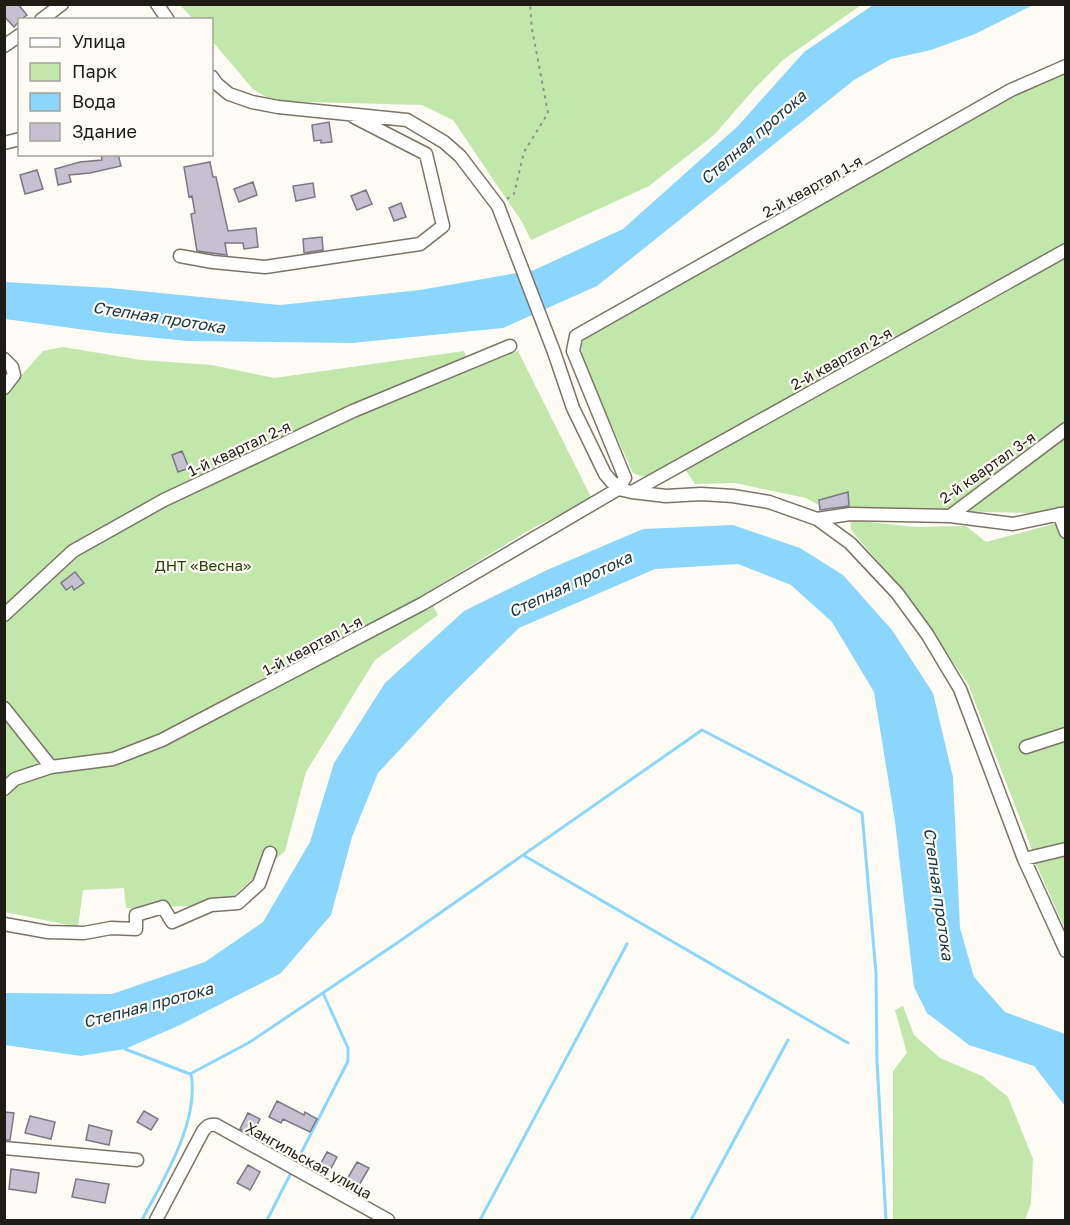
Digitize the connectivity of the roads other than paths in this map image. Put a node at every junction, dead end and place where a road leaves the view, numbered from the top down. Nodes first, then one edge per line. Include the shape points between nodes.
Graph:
1 (62, 4) edge
2 (157, 4) edge
3 (44, 18) edge
4 (167, 18) edge
5 (18, 36) edge
6 (4, 46) edge
7 (1065, 66) edge
8 (213, 82) edge
9 (348, 113) junction
10 (1065, 250) edge
11 (180, 256) dead end
12 (510, 346) dead end
13 (4, 359) edge
14 (4, 388) edge
15 (1065, 429) edge
16 (618, 489) junction
17 (632, 492) junction
18 (1062, 514) edge
19 (950, 516) junction
20 (817, 519) junction
21 (1065, 532) edge
22 (4, 615) edge
23 (4, 708) edge
24 (1065, 734) edge
25 (1026, 747) dead end
26 (51, 767) junction
27 (4, 789) edge
28 (1065, 849) edge
29 (270, 853) dead end
30 (1024, 859) junction
31 (4, 924) edge
32 (1065, 951) edge
33 (4, 1148) edge
34 (137, 1160) dead end
35 (156, 1221) edge
36 (388, 1221) edge

1 - 3 street
2 - 4 street
5 - 6 street
7 - 16 street, 2-й квартал 1-я via 1011,90 576,336 573,351 625,478
8 - 9 street via 229,94 252,102
9 - 11 street via 426,154 443,226 420,244 265,267
9 - 16 street via 407,120 425,129 460,156 498,206 573,408 605,474
10 - 17 street, 2-й квартал 2-я
12 - 22 street, 1-й квартал 2-я via 353,411 164,500 73,551
13 - 14 street via 14,375
15 - 19 street, 2-й квартал 3-я
16 - 17 street
16 - 26 street, 1-й квартал 1-я via 422,604 162,740 113,759
17 - 20 street via 733,496 769,502
18 - 19 street via 1013,524
18 - 21 street
19 - 20 street, 2-й квартал 3-я via 850,514
20 - 30 street via 850,543 897,593 927,634 960,689
23 - 26 street
24 - 25 street
26 - 27 street, 1-й квартал 1-я via 15,780
28 - 30 street
29 - 31 street via 259,884 238,903 211,905 172,922 163,907 136,915 136,929 48,932
30 - 32 street
33 - 34 street
35 - 36 street, Хангильская улица via 203,1131 216,1125

